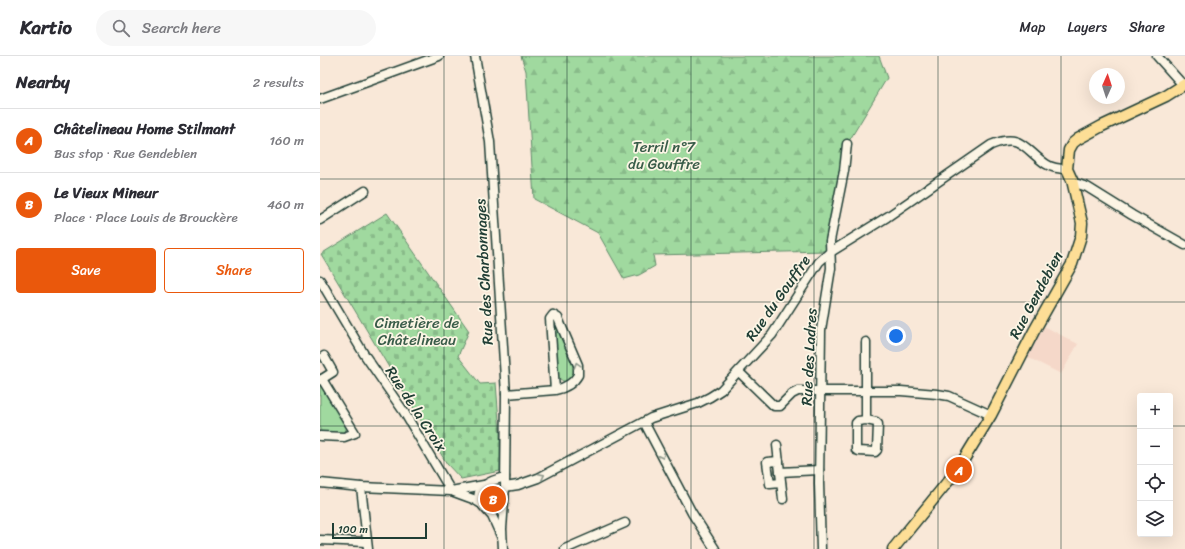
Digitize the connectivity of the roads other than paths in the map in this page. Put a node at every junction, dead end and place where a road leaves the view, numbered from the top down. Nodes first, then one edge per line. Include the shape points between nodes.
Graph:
1 (439, 56) edge
2 (475, 56) edge
3 (1157, 56) edge
4 (1184, 84) edge
5 (320, 99) edge
6 (847, 144) dead end
7 (1067, 169) junction
8 (1072, 184) junction
9 (365, 191) dead end
10 (320, 220) edge
11 (1185, 245) edge
12 (829, 253) junction
13 (320, 280) edge
14 (866, 342) dead end
15 (324, 356) dead end
16 (739, 372) junction
17 (321, 379) edge
18 (555, 390) junction
19 (820, 391) junction
20 (867, 391) junction
21 (506, 394) junction
22 (990, 415) junction
23 (866, 420) dead end
24 (644, 422) junction
25 (320, 436) edge
26 (777, 445) dead end
27 (778, 461) junction
28 (819, 470) junction
29 (780, 472) junction
30 (505, 477) junction
31 (320, 483) edge
32 (781, 483) junction
33 (484, 485) junction
34 (361, 487) junction
35 (505, 487) junction
36 (452, 492) junction
37 (504, 497) junction
38 (783, 499) dead end
39 (482, 504) junction
40 (625, 523) dead end
41 (503, 538) junction
42 (320, 540) edge
43 (367, 545) edge
44 (503, 549) edge
45 (565, 549) edge
46 (715, 549) edge
47 (821, 549) edge
48 (893, 549) edge

1 - 5 street
2 - 21 street, Rue des Charbonnages via 490,142
3 - 4 street
4 - 7 main road, Rue Gendebien via 1166,96 1072,143
6 - 12 street, Rue des Ladres
7 - 8 main road, Rue Gendebien
7 - 12 street, Rue du Gouffre via 1058,169 1046,164 1018,142 998,142
8 - 11 street via 1087,187
8 - 22 main road, Rue Gendebien via 1082,223 1081,236 1072,264
9 - 10 street
12 - 16 street, Rue du Gouffre via 819,262 772,335
12 - 19 street, Rue des Ladres via 831,268 821,330
13 - 36 street, Rue de la Croix
14 - 20 street
15 - 17 street via 333,372
16 - 19 street via 774,406 780,406 798,391
16 - 24 street, Rue du Gouffre via 710,397
17 - 25 street via 355,433 344,437
18 -> 18 street via 570,384 576,379 579,371 558,318 553,315 550,319
18 - 21 street
19 - 20 street
19 - 28 street, Rue des Ladres
20 - 22 street via 901,391 949,396
20 - 23 street
21 - 30 street, Rue des Charbonnages
22 - 48 main road, Rue Gendebien via 958,469
35 -> 24 street, Rue du Gouffre via 538,478
24 -> 46 street via 692,512
26 - 27 street
27 - 29 street
27 - 32 street via 768,462 770,484
28 - 29 street
28 - 47 street, Rue des Ladres
29 - 32 street
30 - 33 street
30 - 35 street, Rue des Charbonnages
31 - 34 street
32 - 38 street
33 - 36 street
33 - 39 street via 479,493
34 - 36 street
34 - 43 street
35 - 37 street, Rue des Charbonnages
36 - 39 street
37 - 39 street via 496,506
37 - 41 street, Rue des Charbonnages
39 - 41 street via 492,516
40 - 45 street
41 - 44 street, Rue des Charbonnages
42 - 43 street

